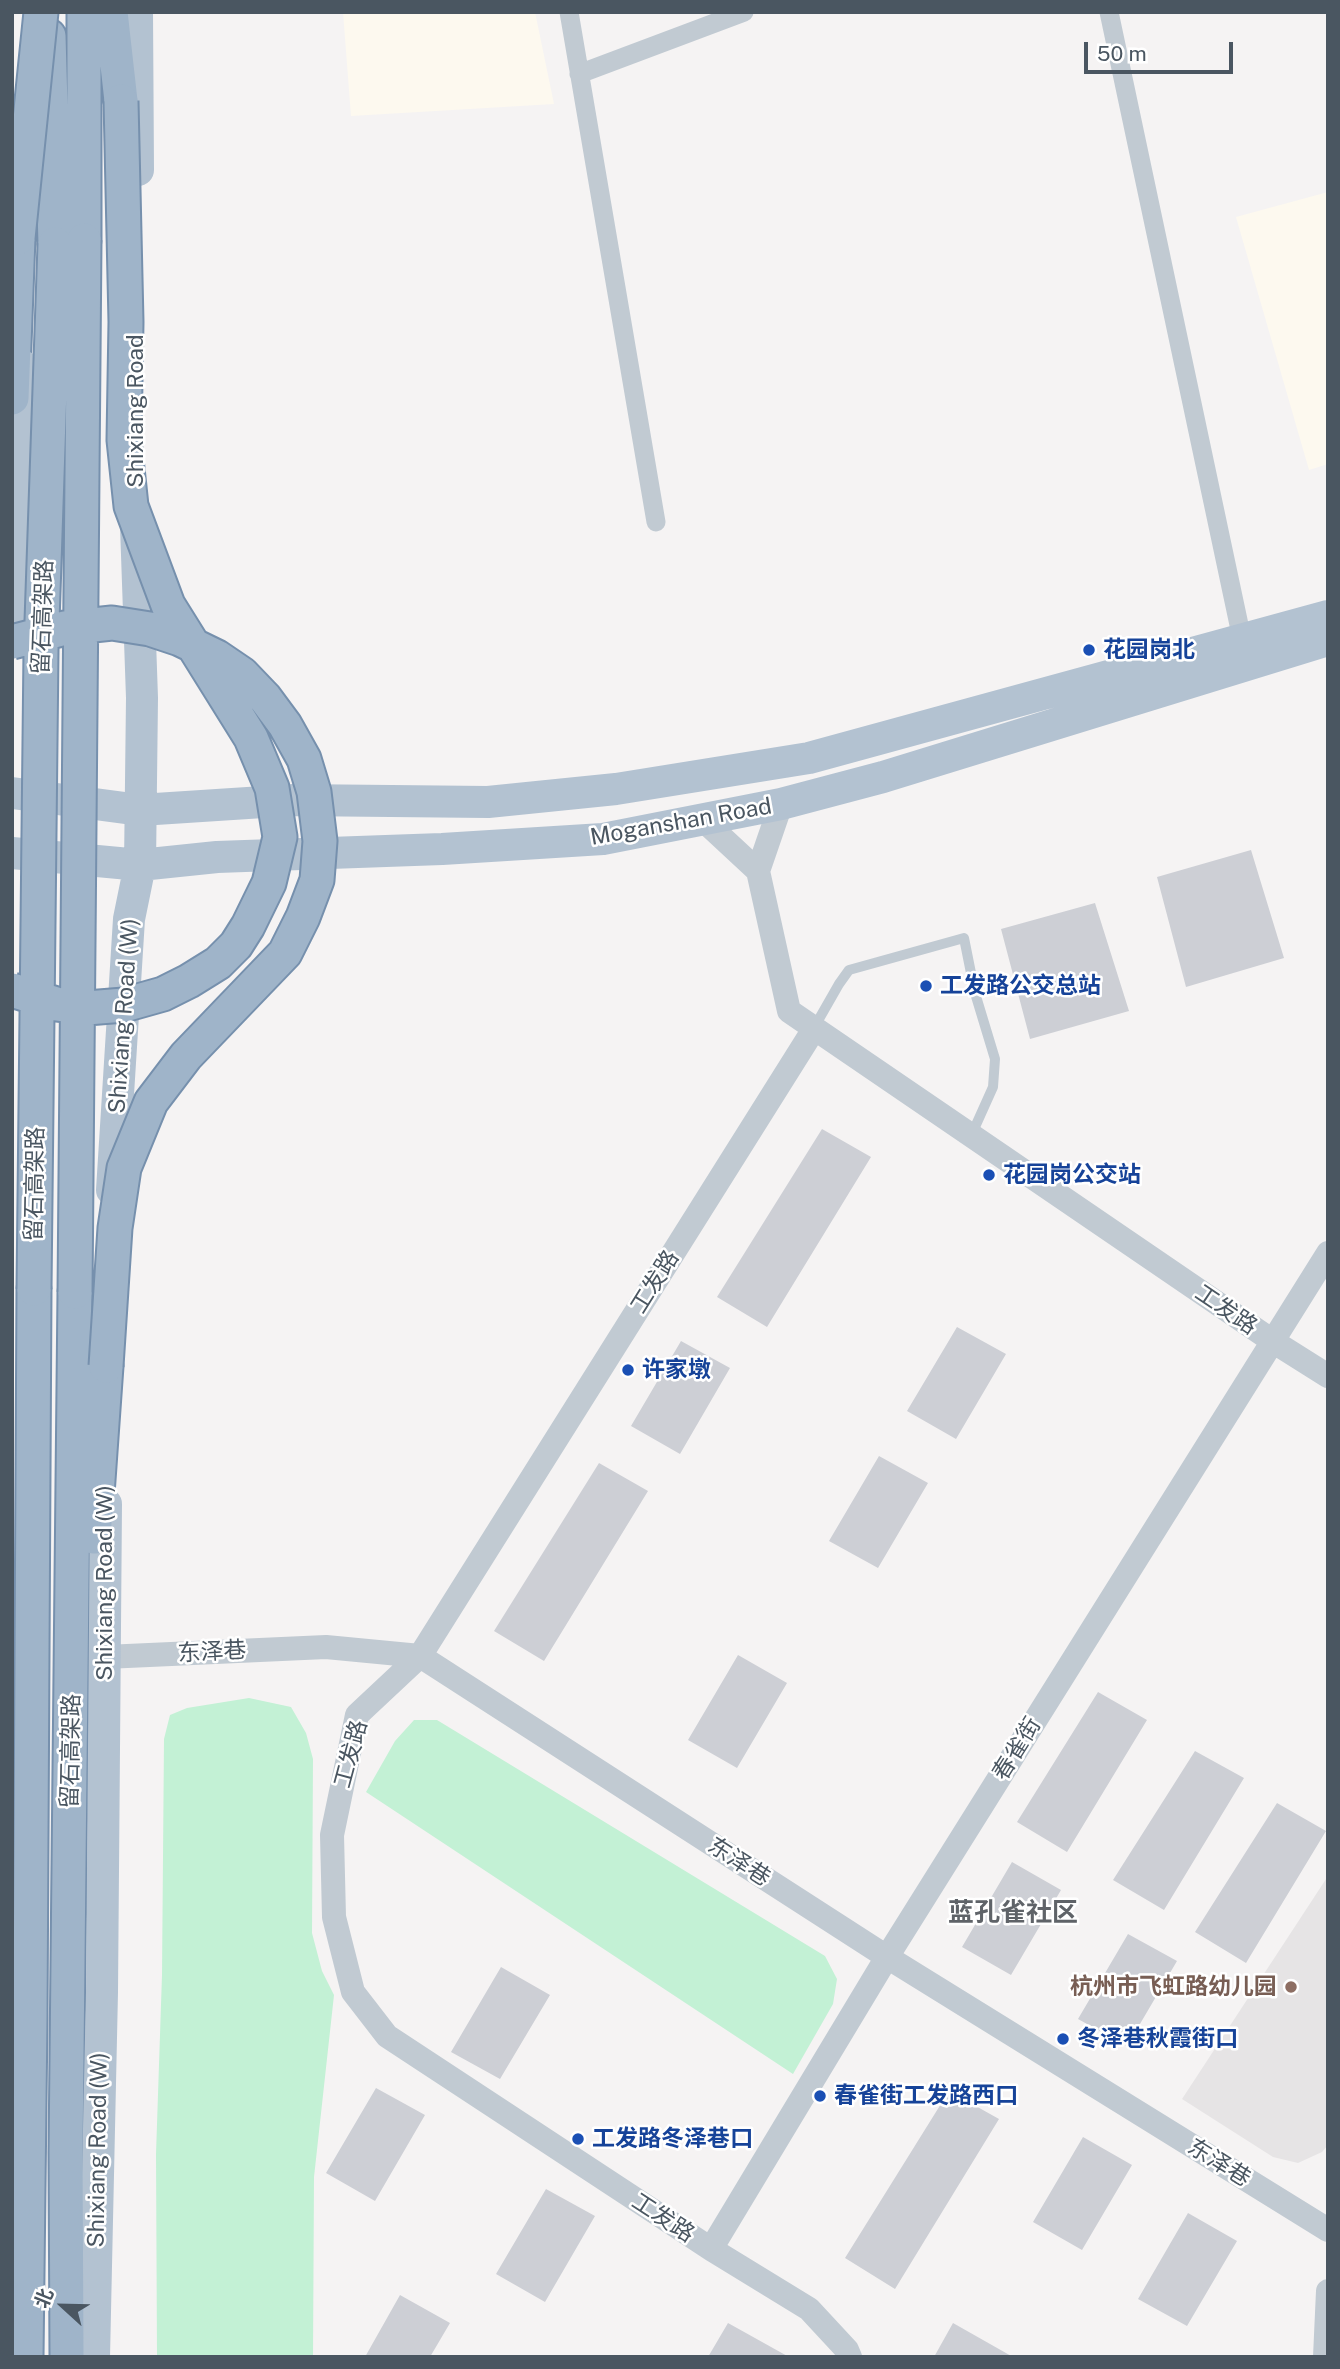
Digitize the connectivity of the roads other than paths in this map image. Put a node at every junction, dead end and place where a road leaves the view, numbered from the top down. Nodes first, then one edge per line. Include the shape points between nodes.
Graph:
1 (32, 12) edge
2 (41, 12) edge
3 (49, 12) edge
4 (57, 12) edge
5 (76, 12) edge
6 (84, 12) edge
7 (111, 12) edge
8 (137, 12) edge
9 (569, 12) edge
10 (744, 12) edge
11 (1109, 12) edge
12 (579, 74) junction
13 (12, 398) edge
14 (656, 522) dead end
15 (12, 613) edge
16 (1242, 639) junction
17 (1327, 639) edge
18 (12, 642) edge
19 (12, 793) edge
20 (781, 804) junction
21 (140, 810) junction
22 (702, 819) junction
23 (12, 853) edge
24 (140, 865) junction
25 (758, 871) junction
26 (12, 990) edge
27 (814, 1030) junction
28 (971, 1136) junction
29 (1328, 1253) edge
30 (1273, 1342) junction
31 (1328, 1376) edge
32 (420, 1656) junction
33 (105, 1657) junction
34 (71, 1773) junction
35 (12, 1887) edge
36 (887, 1957) junction
37 (30, 2018) junction
38 (1328, 2230) edge
39 (711, 2249) junction
40 (1328, 2291) edge
41 (26, 2357) edge
42 (36, 2357) edge
43 (64, 2357) edge
44 (94, 2357) edge
45 (849, 2357) edge
46 (1325, 2357) edge

1 - 15 main road via 30,221
2 - 13 highway, bridge via 18,238
3 - 37 highway, 留石高架路, bridge via 55,244 41,650
4 - 5 main road via 70,239
6 - 34 highway, 留石高架路, bridge
7 - 26 highway, bridge via 121,101 124,440 131,506 168,605 251,738 272,788 280,837 269,883 236,945 189,981 163,995 87,1008
8 - 21 main road, Shixiang Road
9 - 12 street
10 - 12 street
11 - 16 street
12 - 14 street
16 - 17 main road, Moganshan Road
16 - 21 main road, Moganshan Road via 809,758 616,789 488,802 294,800
17 - 20 main road, Moganshan Road via 883,777
18 - 34 highway, bridge via 65,628 112,624 150,629 217,657 242,674 285,724 304,759 320,841 317,880 285,953 187,1056 151,1102 124,1168 115,1228 91,1573
19 - 21 main road, Moganshan Road
20 - 22 main road, Moganshan Road
20 - 25 street
21 - 24 main road, Shixiang Road (W)
22 - 24 main road, Moganshan Road via 603,839 218,857
22 - 25 street
23 - 24 main road, Moganshan Road
24 - 33 main road, Shixiang Road (W) via 129,919 107,1257
25 - 27 street, 工发路 via 789,1011
27 - 28 street, 工发路
27 - 28 lane via 849,970 964,938 995,1059 993,1087
27 - 32 street, 工发路
28 - 30 street, 工发路
29 - 30 street, 春雀街
30 - 31 street, 工发路
30 - 36 street, 春雀街
32 - 33 street, 东泽巷 via 326,1647
32 - 36 street, 东泽巷
32 - 39 street, 工发路 via 357,1715 332,1835 334,1917 354,1992 387,2036
33 - 44 main road, Shixiang Road (W)
34 - 43 highway, 留石高架路
35 - 37 highway
36 - 38 street, 东泽巷
36 - 39 street, 春雀街
37 - 41 highway, 留石高架路
39 - 45 street, 工发路 via 808,2309
40 - 46 street
42 - 43 main road via 60,1282

